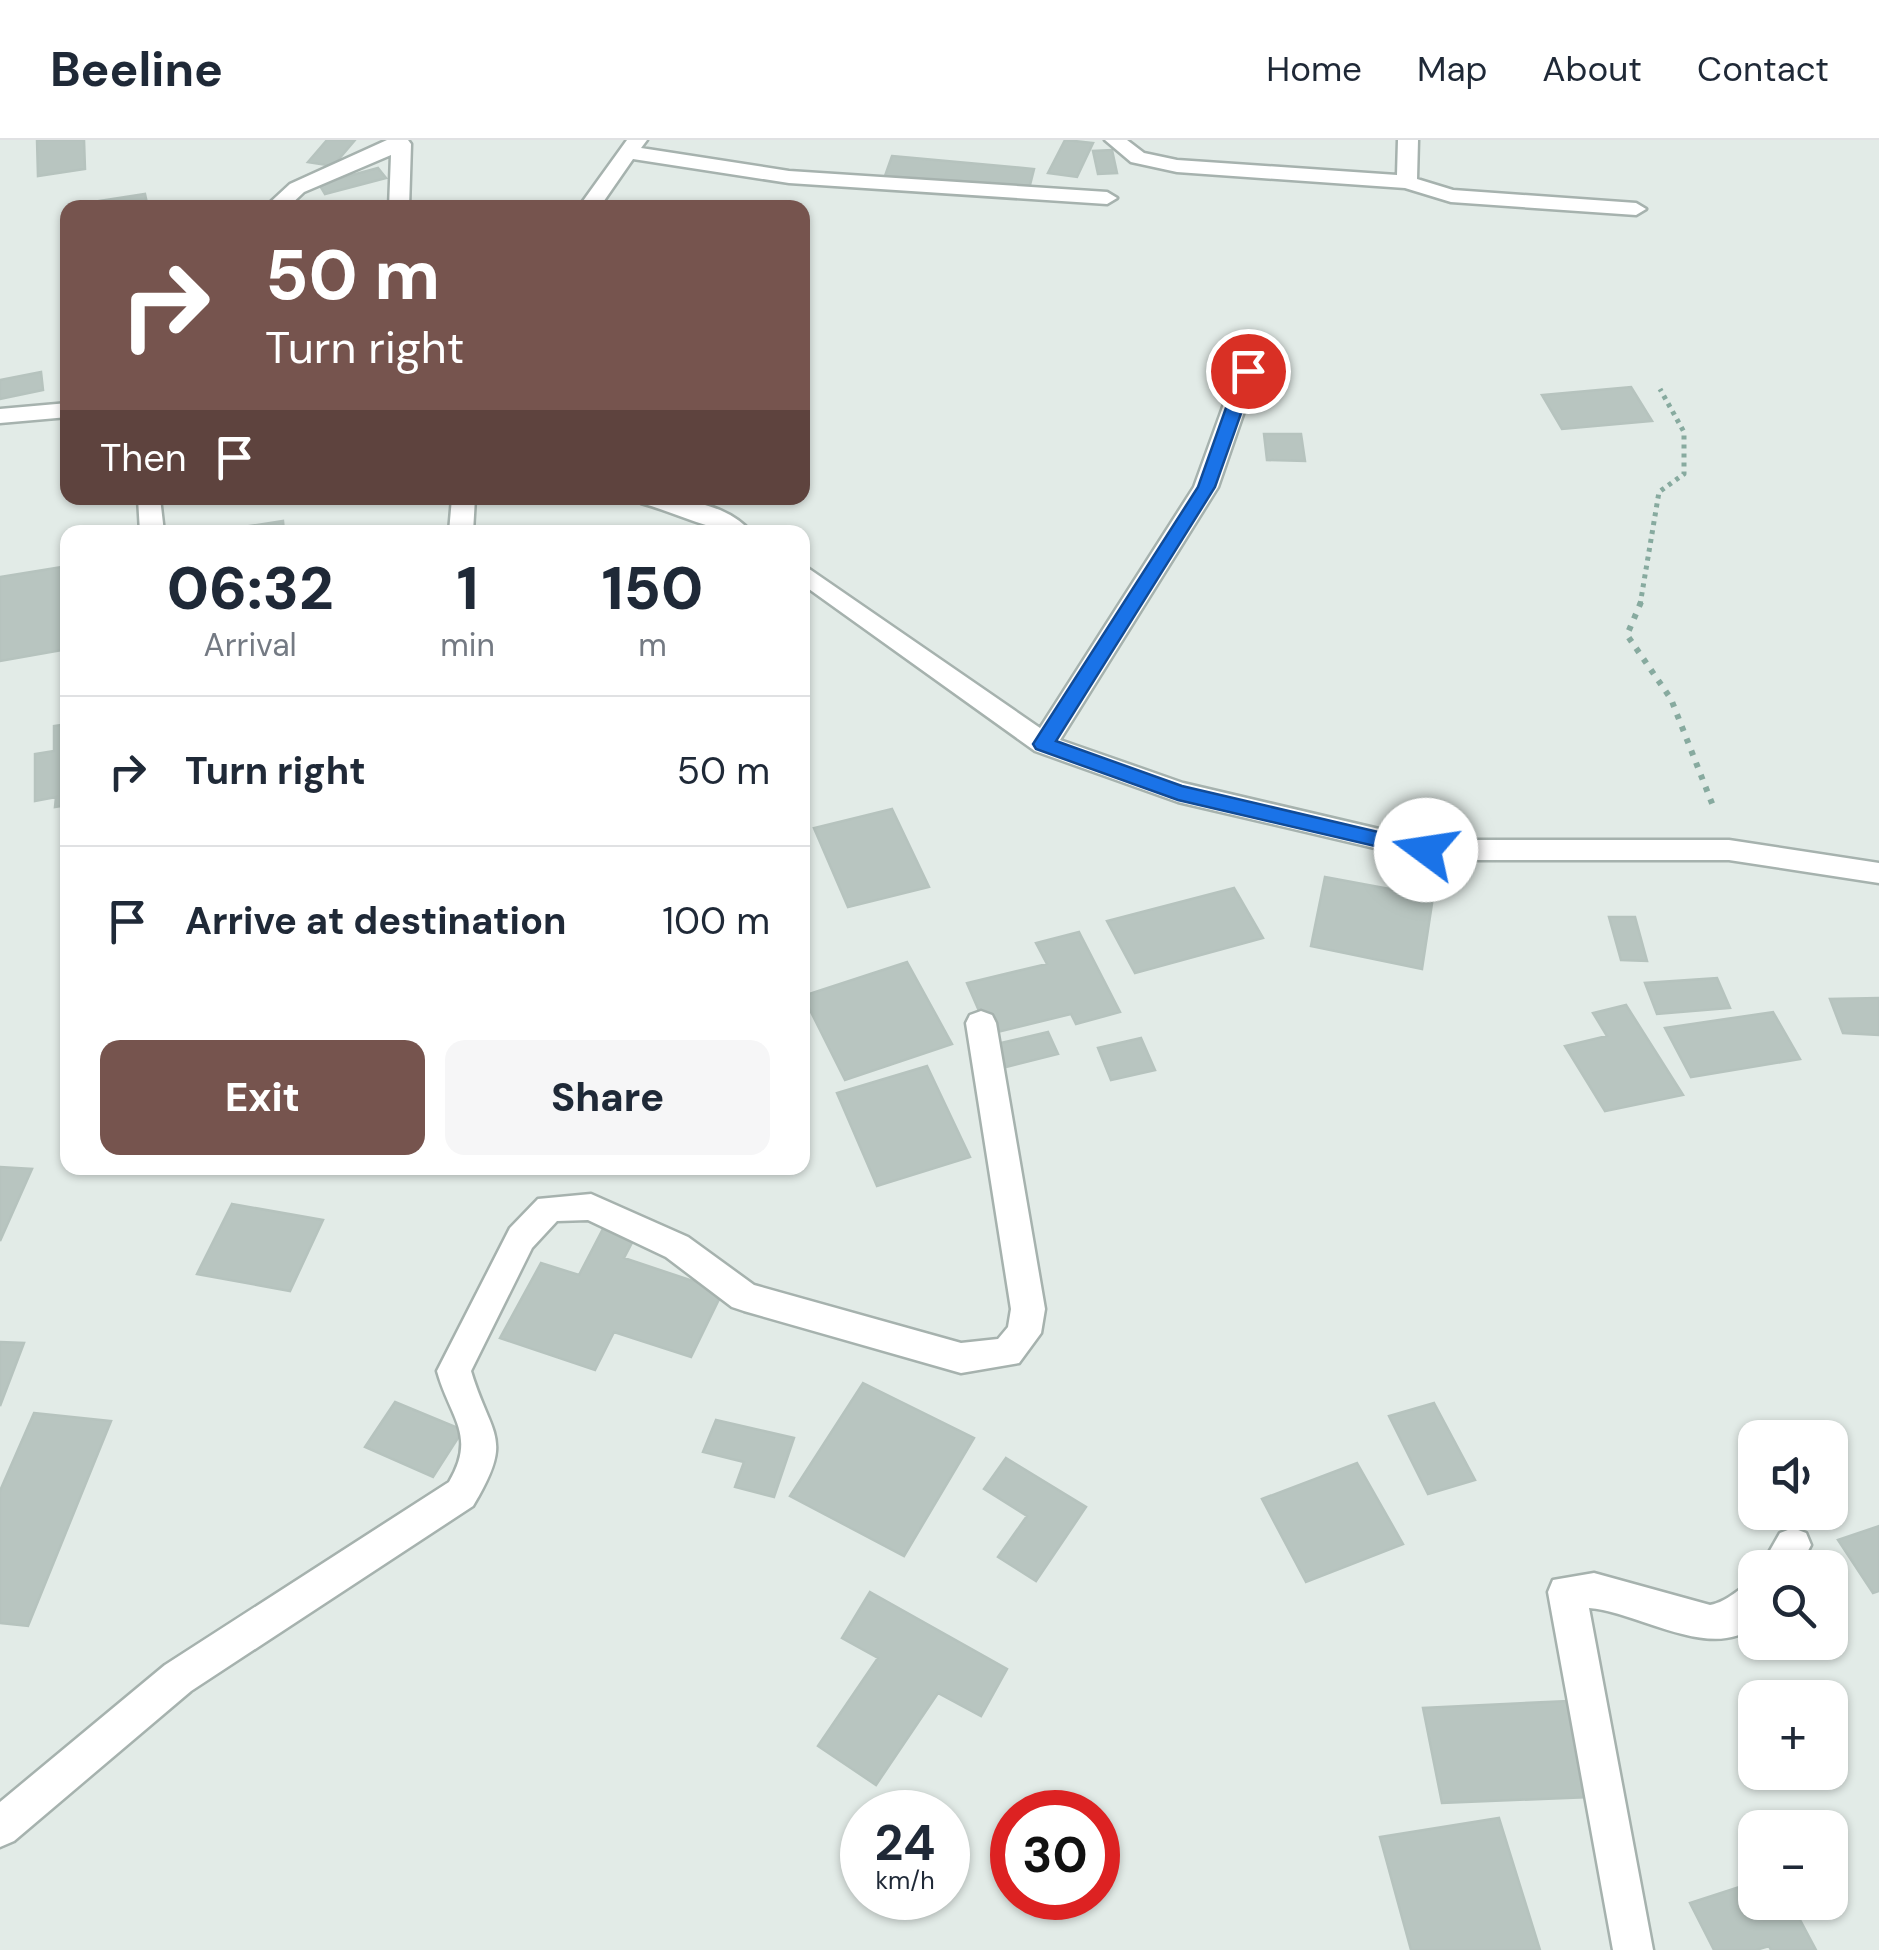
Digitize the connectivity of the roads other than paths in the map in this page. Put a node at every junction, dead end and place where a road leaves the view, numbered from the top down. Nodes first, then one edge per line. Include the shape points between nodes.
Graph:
1 (1115, 140) edge
2 (1408, 140) edge
3 (399, 142) edge
4 (631, 146) edge
5 (1407, 182) junction
6 (1107, 198) dead end
7 (284, 200) edge
8 (399, 200) edge
9 (594, 200) edge
10 (1636, 208) dead end
11 (1248, 371) dead end
12 (60, 409) edge
13 (0, 416) edge
14 (676, 505) edge
15 (725, 525) edge
16 (810, 578) edge
17 (1044, 744) junction
18 (1879, 872) edge
19 (981, 1023) dead end
20 (1738, 1616) edge
21 (0, 1826) edge
22 (1633, 1950) edge

1 - 5 street via 1138,158 1176,166
2 - 5 street
3 - 7 street
3 - 8 street
4 - 6 street via 788,177
4 - 9 street
5 - 10 street via 1451,196
11 - 17 street via 1206,487
12 - 13 street
14 - 15 street
16 - 17 street
17 - 18 street via 1178,792 1426,850 1728,850
19 - 21 street via 1028,1309 1024,1333 1006,1353 960,1358 744,1297 677,1247 590,1207 549,1208 521,1238 454,1371 459,1394 483,1432 481,1464 461,1494 178,1678
20 - 22 street via 1710,1623 1594,1590 1566,1592

